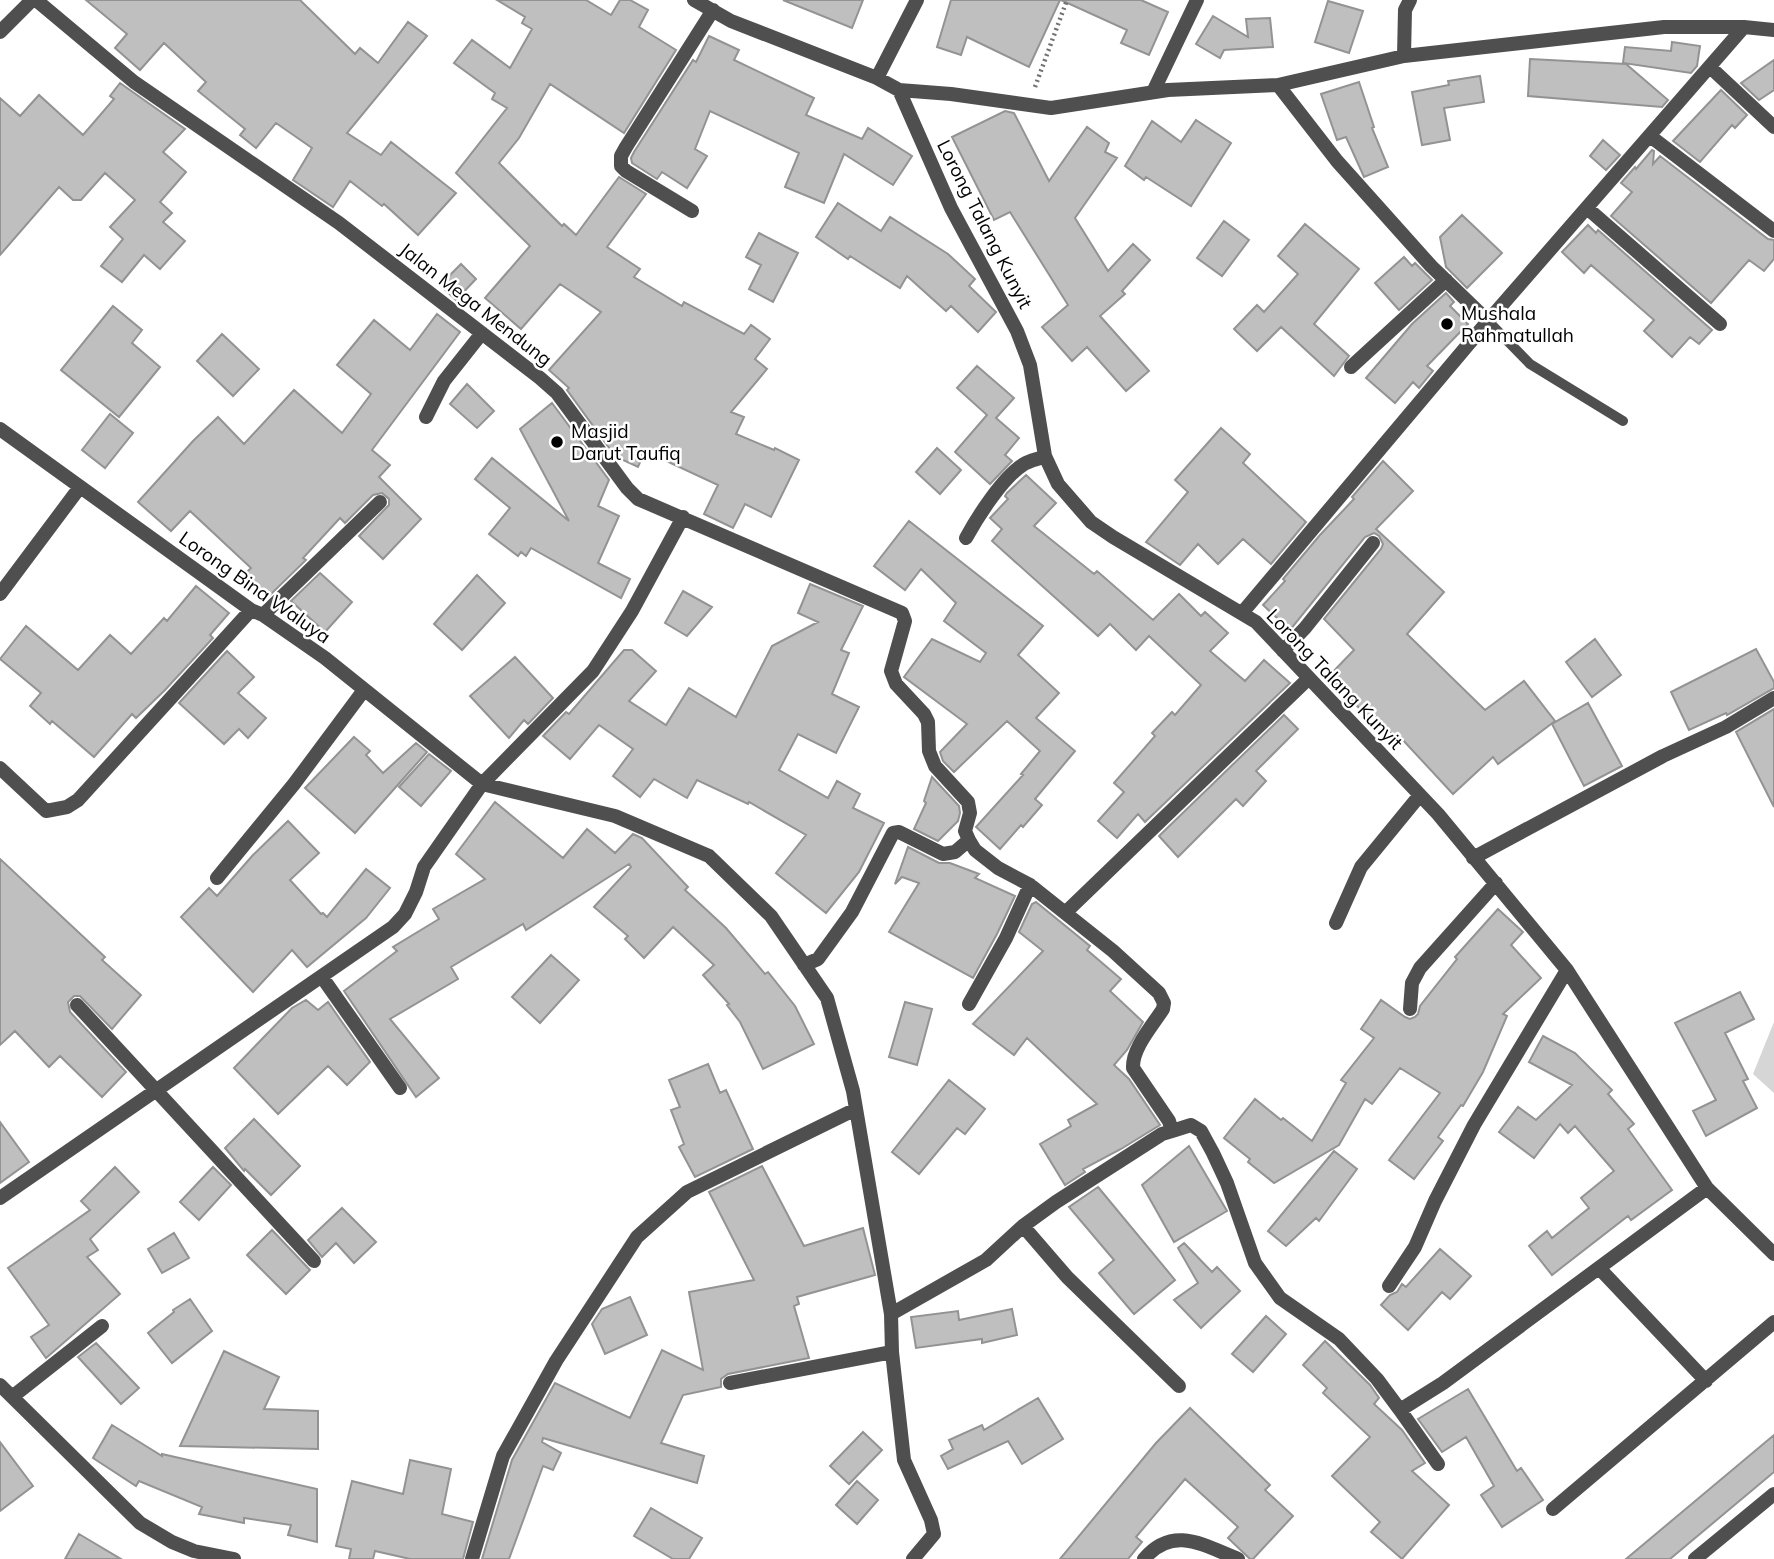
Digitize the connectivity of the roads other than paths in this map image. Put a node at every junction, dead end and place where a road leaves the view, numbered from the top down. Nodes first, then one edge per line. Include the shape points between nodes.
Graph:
1 (34, 0) edge
2 (694, 0) edge
3 (917, 0) edge
4 (1197, 0) edge
5 (1410, 0) edge
6 (713, 10) junction
7 (1744, 27) junction
8 (1774, 30) edge
9 (0, 32) edge
10 (1404, 56) junction
11 (1710, 67) junction
12 (877, 78) junction
13 (1278, 85) junction
14 (899, 90) junction
15 (1153, 92) junction
16 (1774, 127) edge
17 (1650, 136) junction
18 (1587, 208) junction
19 (692, 211) dead end
20 (1774, 232) edge
21 (1446, 280) junction
22 (1488, 321) junction
23 (1720, 324) dead end
24 (482, 333) junction
25 (1351, 367) dead end
26 (426, 416) dead end
27 (1623, 421) dead end
28 (0, 429) edge
29 (1045, 456) junction
30 (80, 487) junction
31 (380, 502) dead end
32 (683, 517) junction
33 (966, 538) dead end
34 (1373, 543) dead end
35 (0, 593) edge
36 (257, 612) junction
37 (1242, 613) junction
38 (1283, 651) junction
39 (1309, 678) junction
40 (364, 690) junction
41 (1774, 698) edge
42 (0, 768) edge
43 (482, 784) junction
44 (1420, 795) junction
45 (969, 841) junction
46 (1473, 859) junction
47 (217, 878) dead end
48 (1496, 883) junction
49 (1031, 885) junction
50 (1065, 913) junction
51 (1336, 923) dead end
52 (804, 965) junction
53 (1567, 970) junction
54 (322, 977) junction
55 (76, 1004) dead end
56 (969, 1004) dead end
57 (1410, 1009) dead end
58 (400, 1088) dead end
59 (155, 1091) junction
60 (856, 1109) junction
61 (1171, 1131) junction
62 (1707, 1188) junction
63 (0, 1198) edge
64 (1023, 1227) junction
65 (1774, 1254) edge
66 (314, 1261) dead end
67 (1599, 1268) junction
68 (1389, 1286) dead end
69 (891, 1314) junction
70 (1774, 1322) edge
71 (102, 1326) dead end
72 (892, 1352) junction
73 (1706, 1381) junction
74 (730, 1383) dead end
75 (0, 1385) edge
76 (1179, 1386) dead end
77 (12, 1396) junction
78 (1400, 1410) junction
79 (1438, 1464) dead end
80 (1774, 1494) edge
81 (1553, 1509) dead end
82 (234, 1559) edge
83 (472, 1559) edge
84 (913, 1559) edge
85 (1144, 1559) edge
86 (1238, 1559) edge
87 (1695, 1559) edge

1 - 9 street, Jalan Mega Mendung
1 - 24 street, Jalan Mega Mendung via 134,82 339,223
2 - 6 street
3 - 12 street
4 - 15 street
5 - 10 street via 1405,10
6 - 12 street
6 - 19 street via 620,161 626,171
7 - 8 street
7 - 10 street via 1664,27
7 - 11 street
10 - 13 street
11 - 16 street
11 - 17 street
12 - 14 street
13 - 15 street
13 - 21 street via 1337,161
14 - 15 street via 1051,108
14 - 29 street, Lorong Talang Kunyit via 951,208 1017,331 1030,365
17 - 18 street
17 - 20 street
18 - 22 street
18 - 23 street
21 - 22 street
21 - 25 street
22 - 27 lane via 1530,364
22 - 37 street
24 - 26 street via 449,374
24 - 32 street, Jalan Mega Mendung via 557,393 632,495
28 - 30 street, Lorong Bina Waluya
29 - 33 street via 1014,474
29 - 37 street, Lorong Talang Kunyit via 1058,484 1091,522
30 - 35 street
30 - 36 street, Lorong Bina Waluya
31 - 36 street
32 - 43 street via 593,671
32 - 45 street, Jalan Mega Mendung via 904,614 891,671 896,684 928,722 929,751 935,766 968,802 965,831
34 - 38 street
36 - 40 street, Lorong Bina Waluya
36 - 42 street via 67,807 46,811
37 - 38 street, Lorong Talang Kunyit
38 - 39 street, Lorong Talang Kunyit
39 - 44 street, Lorong Talang Kunyit
39 - 50 street
40 - 43 street, Lorong Bina Waluya
40 - 47 street
41 - 46 street
43 - 52 street via 615,816 709,856 771,916
43 - 54 street via 424,867 405,914
44 - 46 street, Lorong Talang Kunyit
44 - 51 street via 1361,867
45 - 49 street via 998,868
45 - 52 street via 955,852 943,854 900,832 893,833 852,912 818,959
46 - 48 street, Lorong Talang Kunyit
48 - 53 street, Lorong Talang Kunyit
48 - 57 street via 1420,968 1412,983
49 - 50 street
49 - 56 street
50 - 61 street via 1147,981 1164,1003 1133,1058 1133,1068
52 - 60 street via 827,998
53 - 62 street, Lorong Talang Kunyit
53 - 68 street via 1474,1125 1415,1247
54 - 58 street
54 - 59 street
55 - 59 street
59 - 63 street
59 - 66 street
60 - 69 street
60 - 83 street via 687,1192 637,1237 556,1361 503,1456
61 - 64 street
61 - 78 street via 1191,1125 1201,1130 1227,1183 1255,1263 1280,1298 1339,1339
62 - 65 street, Lorong Talang Kunyit
62 - 67 street
64 - 69 street via 986,1260
64 - 76 street via 1067,1277
67 - 73 street
67 - 78 street
69 - 72 street
70 - 73 street
71 - 77 street
72 - 74 street
72 - 84 street via 904,1461 934,1534
73 - 81 street
75 - 77 street
77 - 82 street via 140,1523 194,1551
78 - 79 street
80 - 87 street
85 - 86 street via 1167,1540 1182,1540

